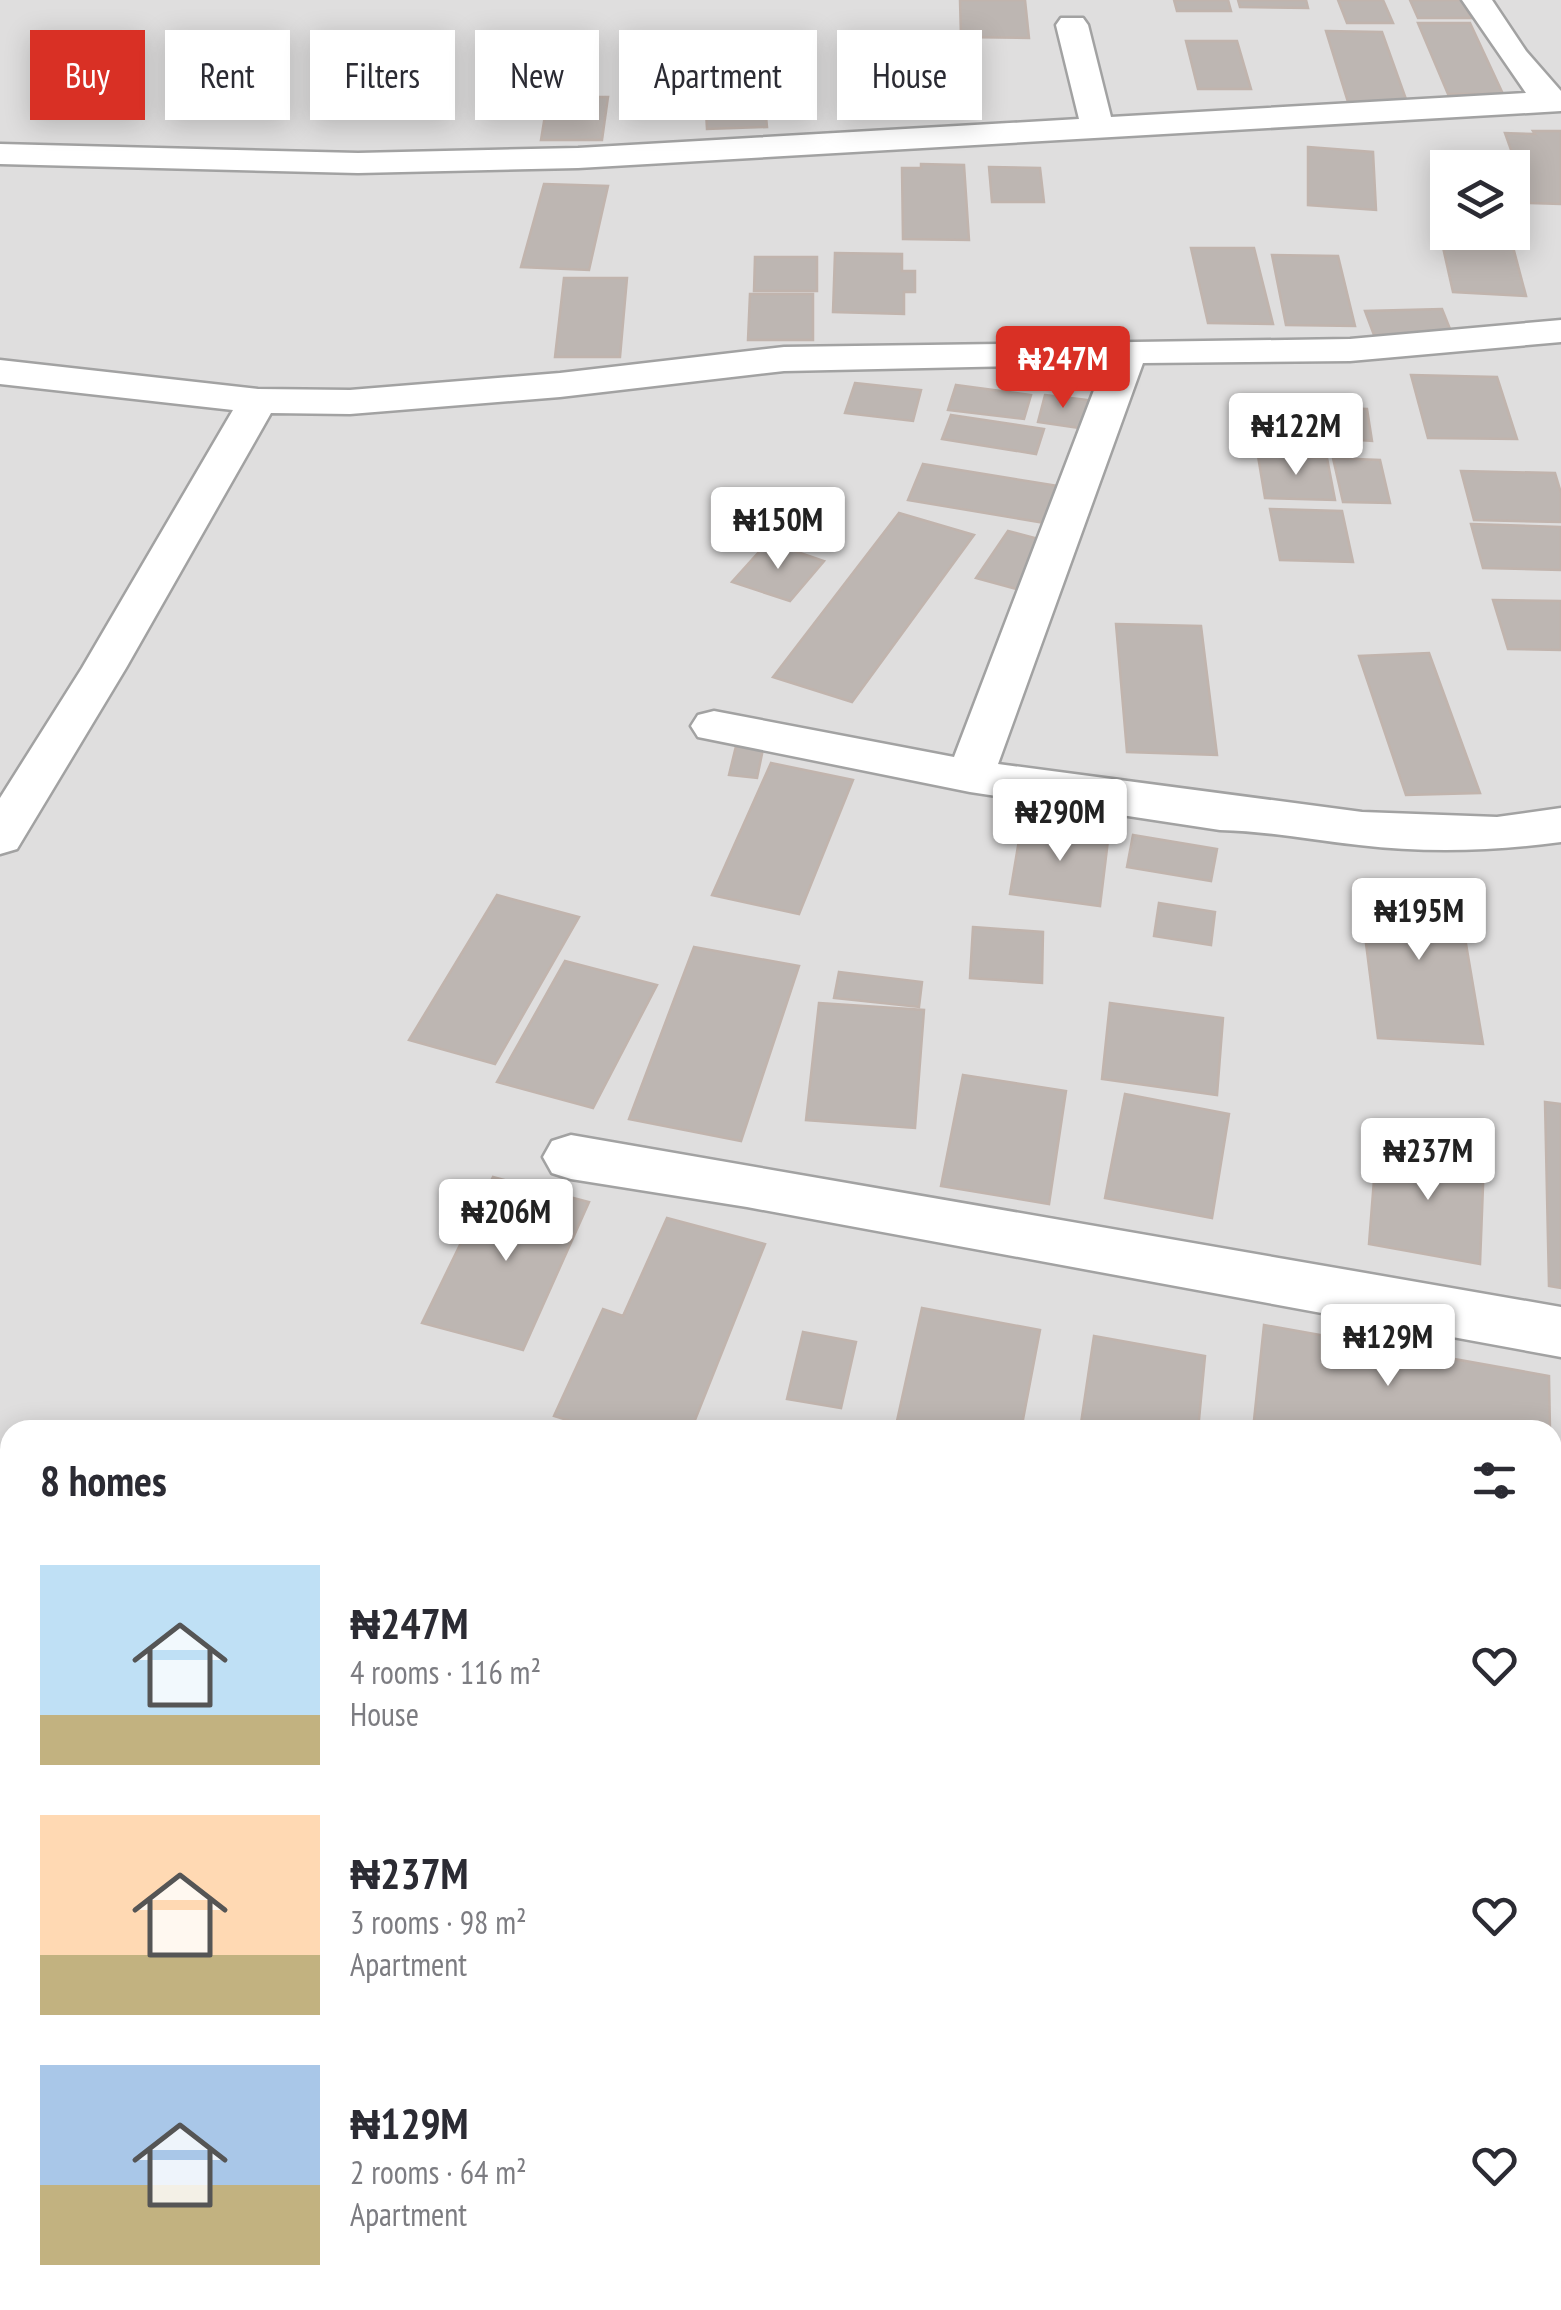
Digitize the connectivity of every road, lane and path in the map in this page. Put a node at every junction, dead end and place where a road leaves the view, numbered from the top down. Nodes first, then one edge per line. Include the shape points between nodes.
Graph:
1 (1476, 0) edge
2 (1072, 25) dead end
3 (1556, 101) edge
4 (1098, 130) junction
5 (0, 154) edge
6 (1561, 332) edge
7 (1128, 352) junction
8 (0, 372) edge
9 (258, 401) junction
10 (714, 726) dead end
11 (970, 776) junction
12 (1561, 825) edge
13 (0, 838) edge
14 (571, 1157) dead end
15 (1561, 1332) edge

1 - 3 street via 1514,58
2 - 4 street
3 - 4 street
4 - 5 street via 358,163
6 - 7 street via 1366,349
7 - 9 street via 784,359 418,398
7 - 11 street
8 - 9 street
9 - 13 street
10 - 11 street
11 - 12 street via 1362,828 1497,834
14 - 15 street

